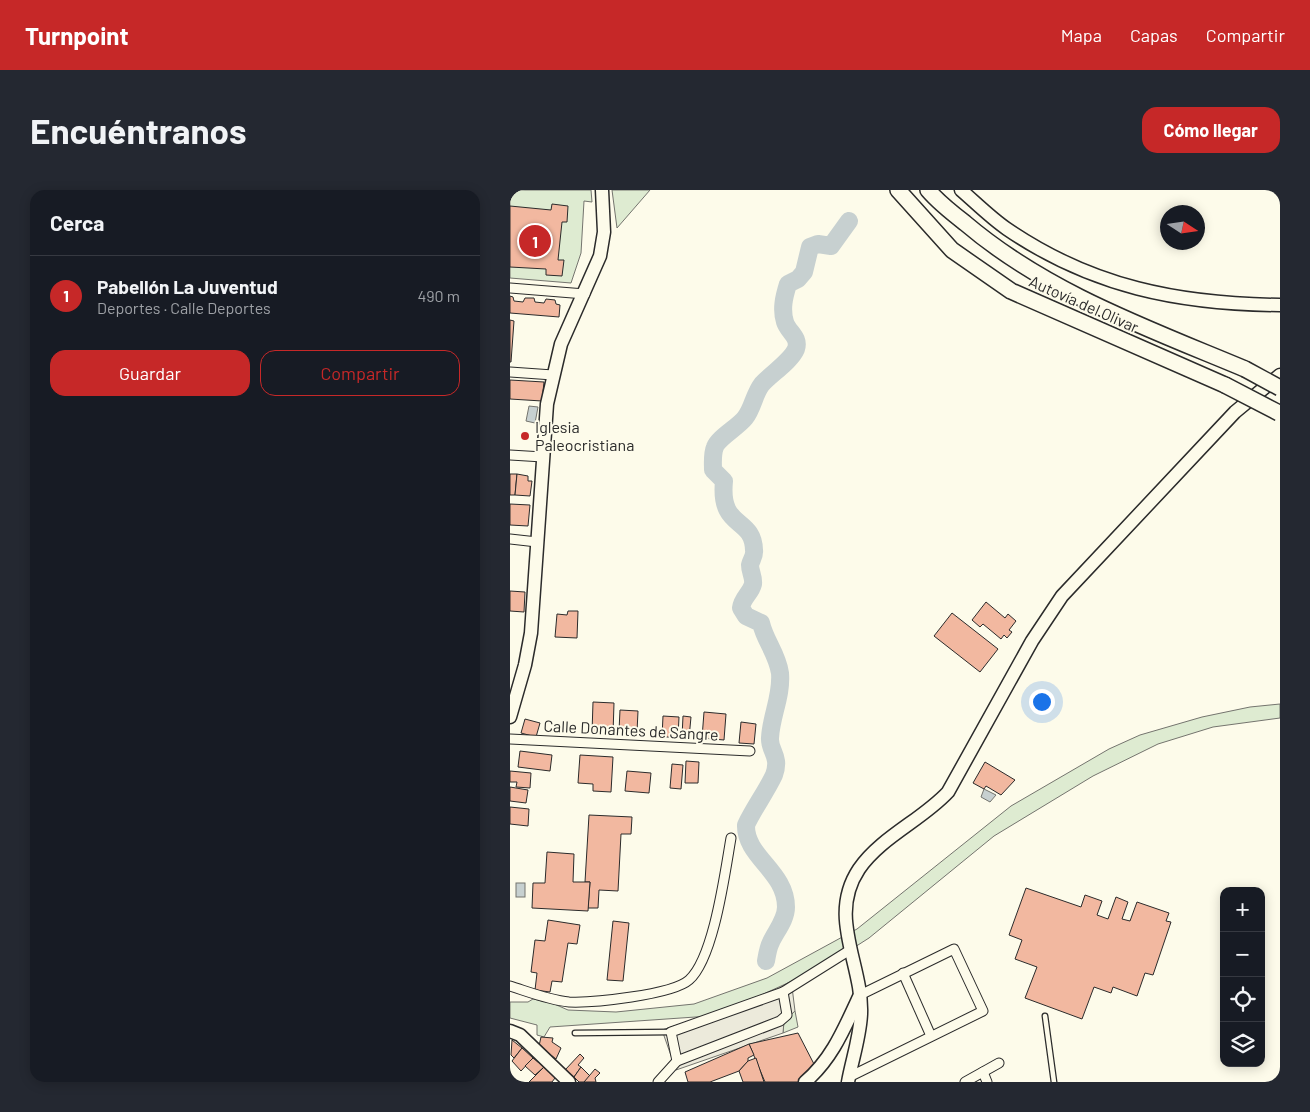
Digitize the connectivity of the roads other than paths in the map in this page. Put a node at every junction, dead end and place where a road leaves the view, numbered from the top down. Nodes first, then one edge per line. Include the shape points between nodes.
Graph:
1 (602, 190) edge
2 (898, 190) edge
3 (928, 190) edge
4 (960, 190) edge
5 (510, 288) edge
6 (584, 294) junction
7 (1280, 305) edge
8 (510, 372) edge
9 (553, 375) junction
10 (1280, 375) edge
11 (1280, 388) edge
12 (1280, 414) edge
13 (510, 455) edge
14 (543, 457) junction
15 (510, 539) edge
16 (538, 542) junction
17 (510, 717) edge
18 (510, 739) edge
19 (750, 751) dead end
20 (731, 838) dead end
21 (850, 950) junction
22 (903, 973) junction
23 (510, 986) edge
24 (783, 992) junction
25 (860, 995) junction
26 (1045, 1016) dead end
27 (510, 1030) edge
28 (671, 1032) junction
29 (575, 1033) dead end
30 (931, 1036) junction
31 (677, 1061) junction
32 (999, 1063) dead end
33 (983, 1072) junction
34 (848, 1080) edge
35 (570, 1082) edge
36 (658, 1082) edge
37 (805, 1082) edge
38 (965, 1082) edge
39 (987, 1082) edge
40 (1054, 1082) edge

1 - 6 street via 604,232 600,256
2 - 12 highway, Autovía del Olivar, bridge via 952,250 1011,291 1225,386
3 - 11 highway, Autovía del Olivar, bridge via 992,246 1046,280 1100,309 1245,368
4 - 7 street via 1006,228 1038,248 1063,262 1115,282 1169,297
5 - 6 street
6 - 9 street via 561,344
8 - 9 street
9 - 14 street
10 - 21 street via 1235,412 1062,596 1032,641 948,792 887,841 859,869 845,907
13 - 14 street
14 - 16 street
15 - 16 street
16 - 17 street via 531,633
18 - 19 street, Calle Donantes de Sangre
20 - 23 street via 709,943 689,980 672,989 595,1001 555,999
21 - 24 street
21 - 25 street
22 - 25 street
22 - 30 street
22 - 30 street via 954,949 983,1011
24 - 28 street
24 - 31 street via 787,1015 780,1021
25 - 34 street via 861,1015
25 - 37 street via 832,1053 818,1072
26 - 40 lane
27 - 35 street via 520,1035
28 - 29 lane
28 - 31 street
30 - 34 street
31 - 36 street
32 - 33 street
33 - 38 street
33 - 39 street

